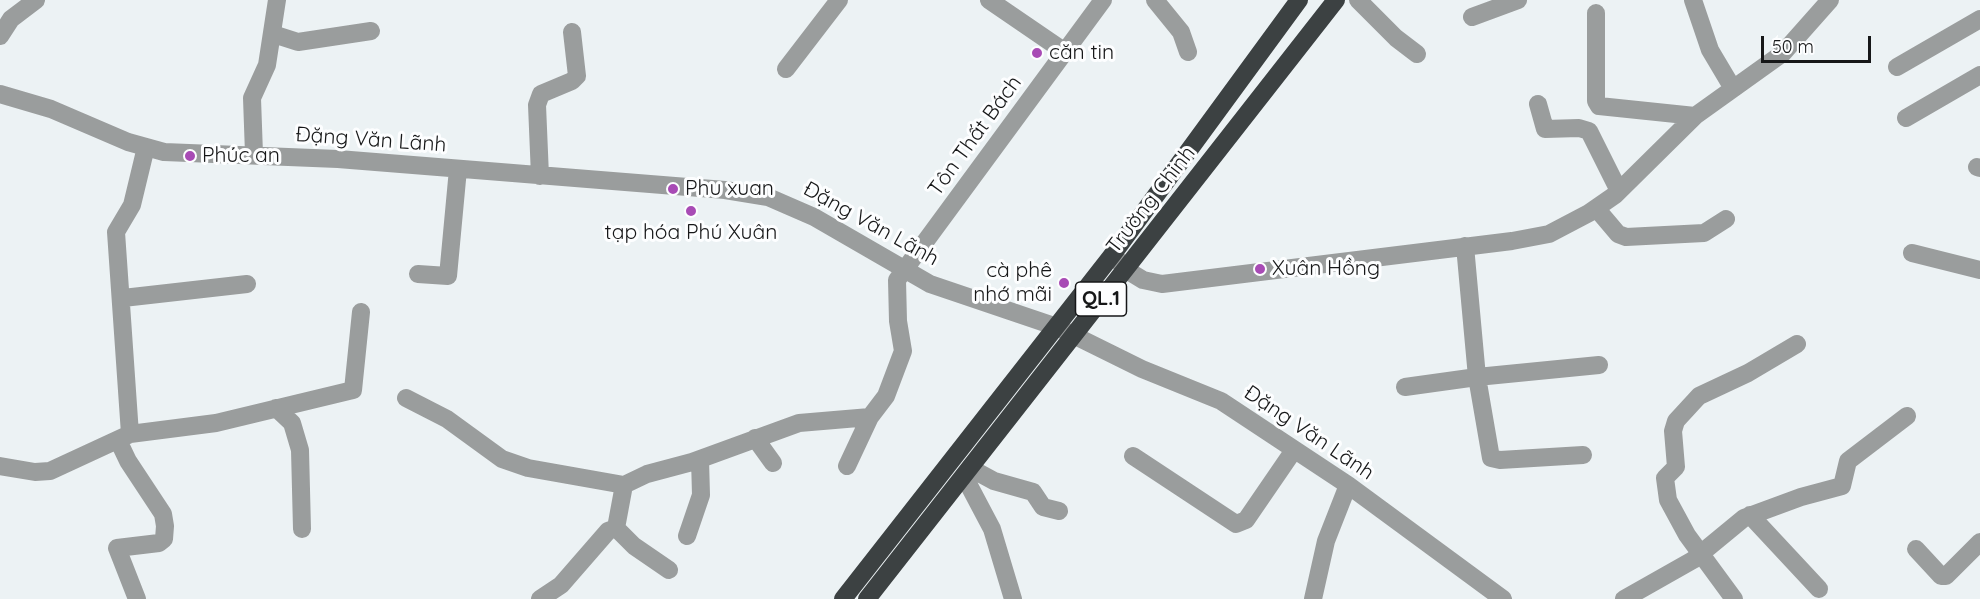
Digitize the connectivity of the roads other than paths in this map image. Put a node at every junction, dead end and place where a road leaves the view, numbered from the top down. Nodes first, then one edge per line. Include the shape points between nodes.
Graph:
1 (36, 0) edge
2 (277, 0) edge
3 (839, 0) edge
4 (989, 0) edge
5 (1103, 0) edge
6 (1155, 0) edge
7 (1299, 0) edge
8 (1336, 0) edge
9 (1358, 0) edge
10 (1518, 0) edge
11 (1693, 0) edge
12 (1830, 0) edge
13 (1596, 13) dead end
14 (1472, 17) dead end
15 (1980, 19) edge
16 (371, 31) dead end
17 (572, 33) dead end
18 (273, 34) junction
19 (0, 36) edge
20 (1065, 52) junction
21 (1188, 52) dead end
22 (1417, 54) dead end
23 (1897, 67) dead end
24 (786, 69) dead end
25 (1980, 75) edge
26 (1732, 87) junction
27 (0, 94) edge
28 (1538, 104) dead end
29 (1599, 106) junction
30 (1695, 117) junction
31 (1906, 118) dead end
32 (1589, 130) junction
33 (146, 147) junction
34 (254, 154) junction
35 (458, 169) junction
36 (540, 176) junction
37 (1619, 191) junction
38 (1596, 208) junction
39 (1726, 219) dead end
40 (1465, 246) junction
41 (1912, 253) dead end
42 (1113, 254) junction
43 (905, 269) junction
44 (1125, 269) junction
45 (1980, 270) edge
46 (418, 274) dead end
47 (247, 284) dead end
48 (123, 298) junction
49 (361, 312) dead end
50 (1065, 332) junction
51 (1797, 344) dead end
52 (1599, 365) dead end
53 (1477, 376) junction
54 (1405, 387) dead end
55 (406, 398) dead end
56 (276, 408) junction
57 (1906, 416) dead end
58 (870, 417) junction
59 (124, 437) junction
60 (755, 438) junction
61 (1294, 450) junction
62 (1583, 454) dead end
63 (1133, 456) dead end
64 (700, 459) junction
65 (773, 463) dead end
66 (0, 466) edge
67 (847, 466) dead end
68 (967, 472) junction
69 (624, 485) junction
70 (1347, 485) junction
71 (1059, 511) dead end
72 (1750, 515) junction
73 (616, 528) junction
74 (302, 529) dead end
75 (687, 536) dead end
76 (1980, 542) edge
77 (1916, 549) dead end
78 (1702, 554) junction
79 (669, 570) dead end
80 (1819, 589) dead end
81 (137, 599) edge
82 (540, 599) edge
83 (843, 599) edge
84 (867, 599) edge
85 (1013, 599) edge
86 (1313, 599) edge
87 (1503, 599) edge
88 (1624, 599) edge
89 (1734, 599) edge

1 - 19 street via 12,19
2 - 18 street
3 - 24 street
4 - 20 street
5 - 20 street, Tôn Thất Bách
6 - 21 street via 1181,32
7 - 42 highway, Trường Chinh / QL.1
8 - 44 highway, Trường Chinh / QL.1
9 - 22 street
10 - 14 street
11 - 26 street via 1710,50
12 - 26 street via 1783,52
13 - 29 street
15 - 23 street
16 - 18 street via 298,42
17 - 36 street via 577,76 541,94 537,105
18 - 34 street via 267,65 252,98
20 - 43 street, Tôn Thất Bách
25 - 31 street
26 - 30 street
27 - 33 street, Đặng Văn Lãnh via 51,109
28 - 32 street via 1545,129
29 - 30 street
29 - 32 street
30 - 37 street
32 - 37 street
33 - 34 street, Đặng Văn Lãnh via 164,152
33 - 48 street via 132,205 116,232
34 - 35 street, Đặng Văn Lãnh
35 - 36 street, Đặng Văn Lãnh
35 - 46 street via 448,276
36 - 43 street, Đặng Văn Lãnh via 725,190 768,197 813,217
37 - 38 street
38 - 39 street via 1618,234 1626,237 1704,233
38 - 40 street via 1549,234
40 - 44 street via 1162,284 1143,280
40 - 53 street
41 - 45 street
42 - 44 street
42 - 50 highway, Trường Chinh / QL.1
43 - 50 street, Đặng Văn Lãnh via 930,284
43 - 58 street via 897,280 903,351 886,396
44 - 50 highway, Trường Chinh / QL.1
47 - 48 street
48 - 59 street
49 - 56 street via 353,390
50 - 61 street, Đặng Văn Lãnh via 1221,401
50 - 68 highway, Trường Chinh / QL.1
50 - 83 highway, Trường Chinh / QL.1
51 - 78 street via 1699,396 1676,421 1672,442 1676,468 1665,478 1664,485 1675,516
52 - 53 street
53 - 54 street
53 - 62 street via 1491,458
55 - 69 street via 447,418 502,459 528,468
56 - 59 street via 193,427
56 - 74 street via 292,423 300,450
57 - 72 street via 1848,461 1842,486
58 - 60 street via 808,421
58 - 67 street
59 - 66 street via 50,471
59 - 81 street via 128,461 163,514 165,526 164,539 159,543 117,548
60 - 64 street
60 - 65 street
61 - 63 street via 1246,520 1236,524
61 - 70 street, Đặng Văn Lãnh
64 - 69 street
64 - 75 street via 701,495
68 - 71 street via 1033,492 1043,507
68 - 84 highway, Trường Chinh / QL.1
68 - 85 street via 992,529
69 - 73 street
70 - 86 street via 1326,541
70 - 87 street, Đặng Văn Lãnh
72 - 78 street
72 - 80 street
73 - 79 street
73 - 82 street via 608,531 561,585
76 - 77 street via 1946,576 1941,576
78 - 88 street
78 - 89 street

